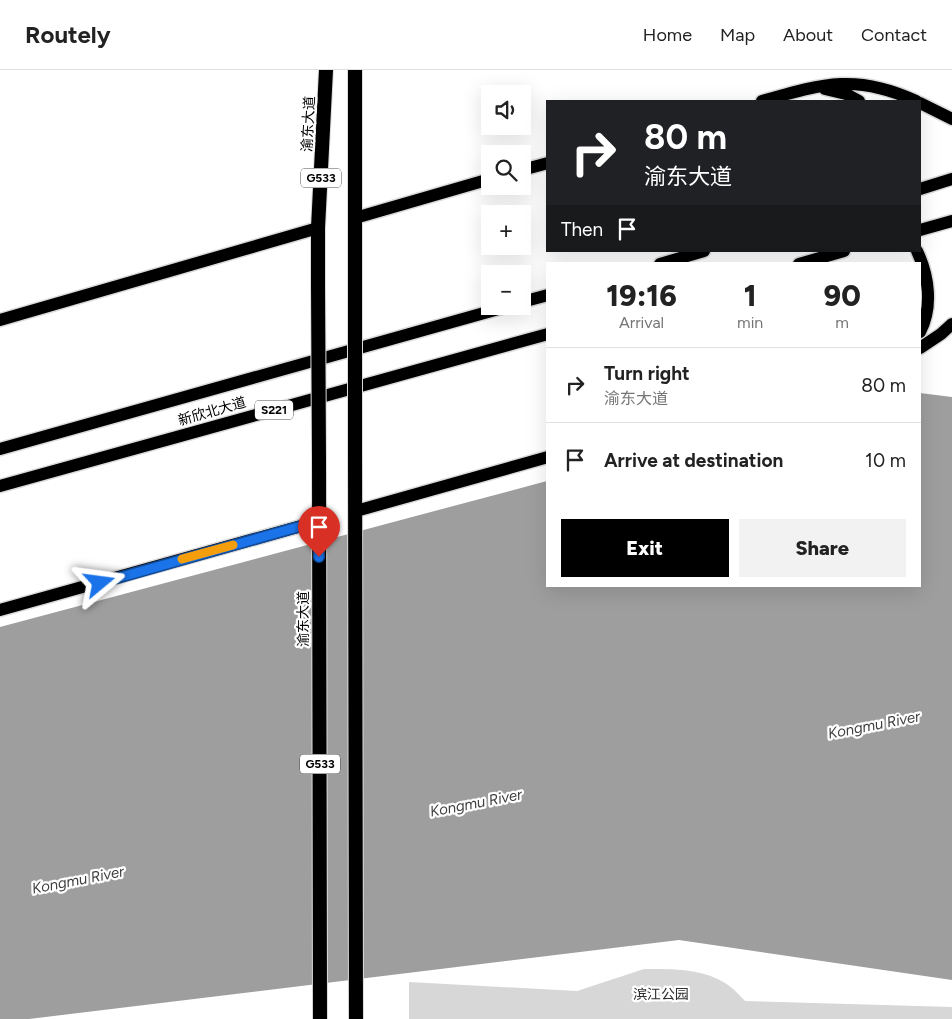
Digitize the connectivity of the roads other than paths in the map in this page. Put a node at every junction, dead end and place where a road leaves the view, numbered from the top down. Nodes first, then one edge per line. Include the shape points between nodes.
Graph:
1 (326, 70) edge
2 (355, 70) edge
3 (810, 88) junction
4 (766, 100) edge
5 (857, 100) edge
6 (913, 100) edge
7 (921, 104) edge
8 (952, 119) edge
9 (546, 164) edge
10 (531, 168) edge
11 (952, 178) edge
12 (481, 182) edge
13 (921, 189) edge
14 (355, 218) junction
15 (952, 221) edge
16 (318, 228) junction
17 (921, 230) edge
18 (701, 252) edge
19 (841, 252) edge
20 (667, 262) edge
21 (806, 262) edge
22 (921, 264) edge
23 (546, 296) edge
24 (531, 300) edge
25 (481, 314) edge
26 (0, 320) edge
27 (952, 324) edge
28 (921, 329) edge
29 (546, 335) edge
30 (921, 347) edge
31 (0, 449) edge
32 (546, 458) edge
33 (0, 486) edge
34 (356, 511) junction
35 (319, 521) junction
36 (3, 609) edge
37 (320, 1019) edge
38 (356, 1019) edge

1 - 16 highway, 渝东大道 / G533
2 - 14 highway, G533
3 - 4 main road
3 - 5 main road via 834,90
3 - 6 main road via 826,84 857,84 888,90
7 - 8 main road
9 - 10 main road
11 - 13 main road
12 - 14 main road
14 - 34 highway, G533, bridge
15 - 17 main road
16 - 26 main road
16 - 35 highway, 渝东大道 / G533, bridge
18 - 20 main road
19 - 21 main road
22 - 28 main road via 928,290
23 - 24 main road
25 - 31 main road, 新欣北大道
27 - 30 main road
29 - 33 main road, 新欣北大道 / S221
32 - 34 main road
34 - 38 highway, G533
35 - 36 main road
35 - 37 highway, 渝东大道 / G533

